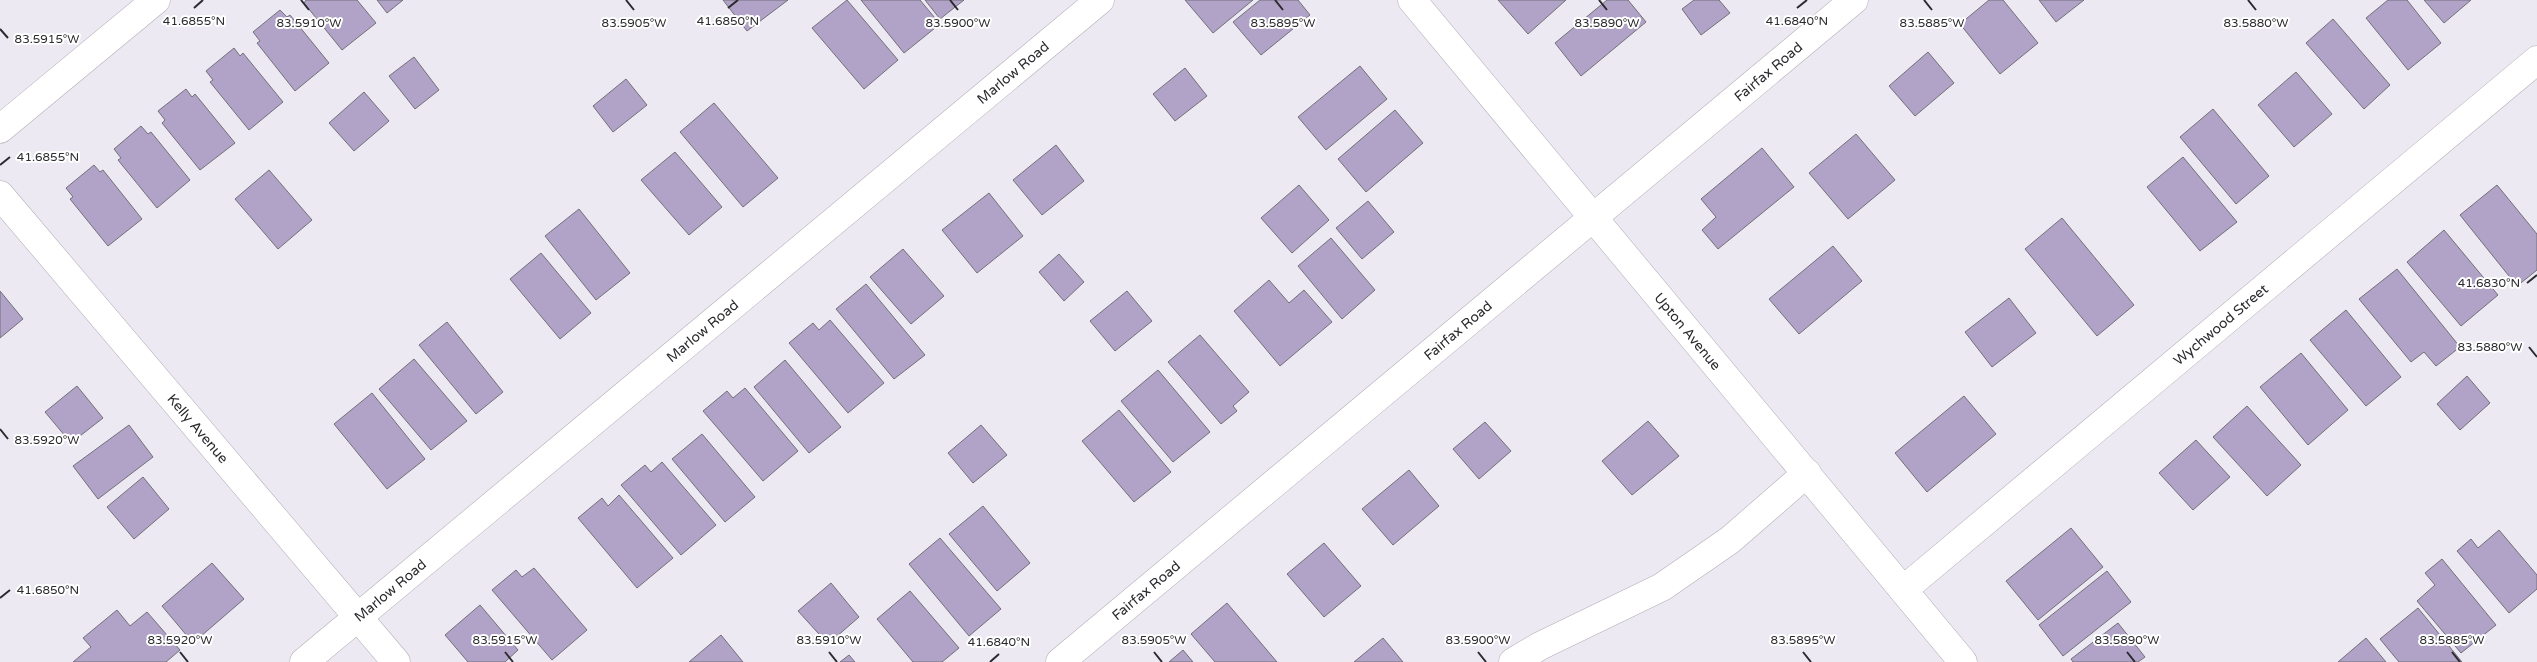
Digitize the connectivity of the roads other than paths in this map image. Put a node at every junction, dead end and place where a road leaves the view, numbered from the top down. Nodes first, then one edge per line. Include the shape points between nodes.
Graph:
1 (156, 0) edge
2 (1100, 0) edge
3 (1412, 0) edge
4 (1854, 0) edge
5 (2537, 60) edge
6 (0, 130) edge
7 (0, 195) edge
8 (1594, 217) junction
9 (1806, 473) junction
10 (1903, 590) junction
11 (358, 617) junction
12 (304, 662) edge
13 (396, 662) edge
14 (1060, 662) edge
15 (1513, 662) edge
16 (1963, 662) edge

1 - 6 street
2 - 11 street, Marlow Road
3 - 8 street, Upton Avenue
4 - 8 street, Fairfax Road
5 - 10 street, Wychwood Street
7 - 11 street, Kelly Avenue
8 - 9 street, Upton Avenue
8 - 14 street, Fairfax Road
9 - 10 street, Upton Avenue
9 - 15 street via 1730,540 1662,587
10 - 16 street, Upton Avenue
11 - 12 street, Marlow Road
11 - 13 street, Kelly Avenue

